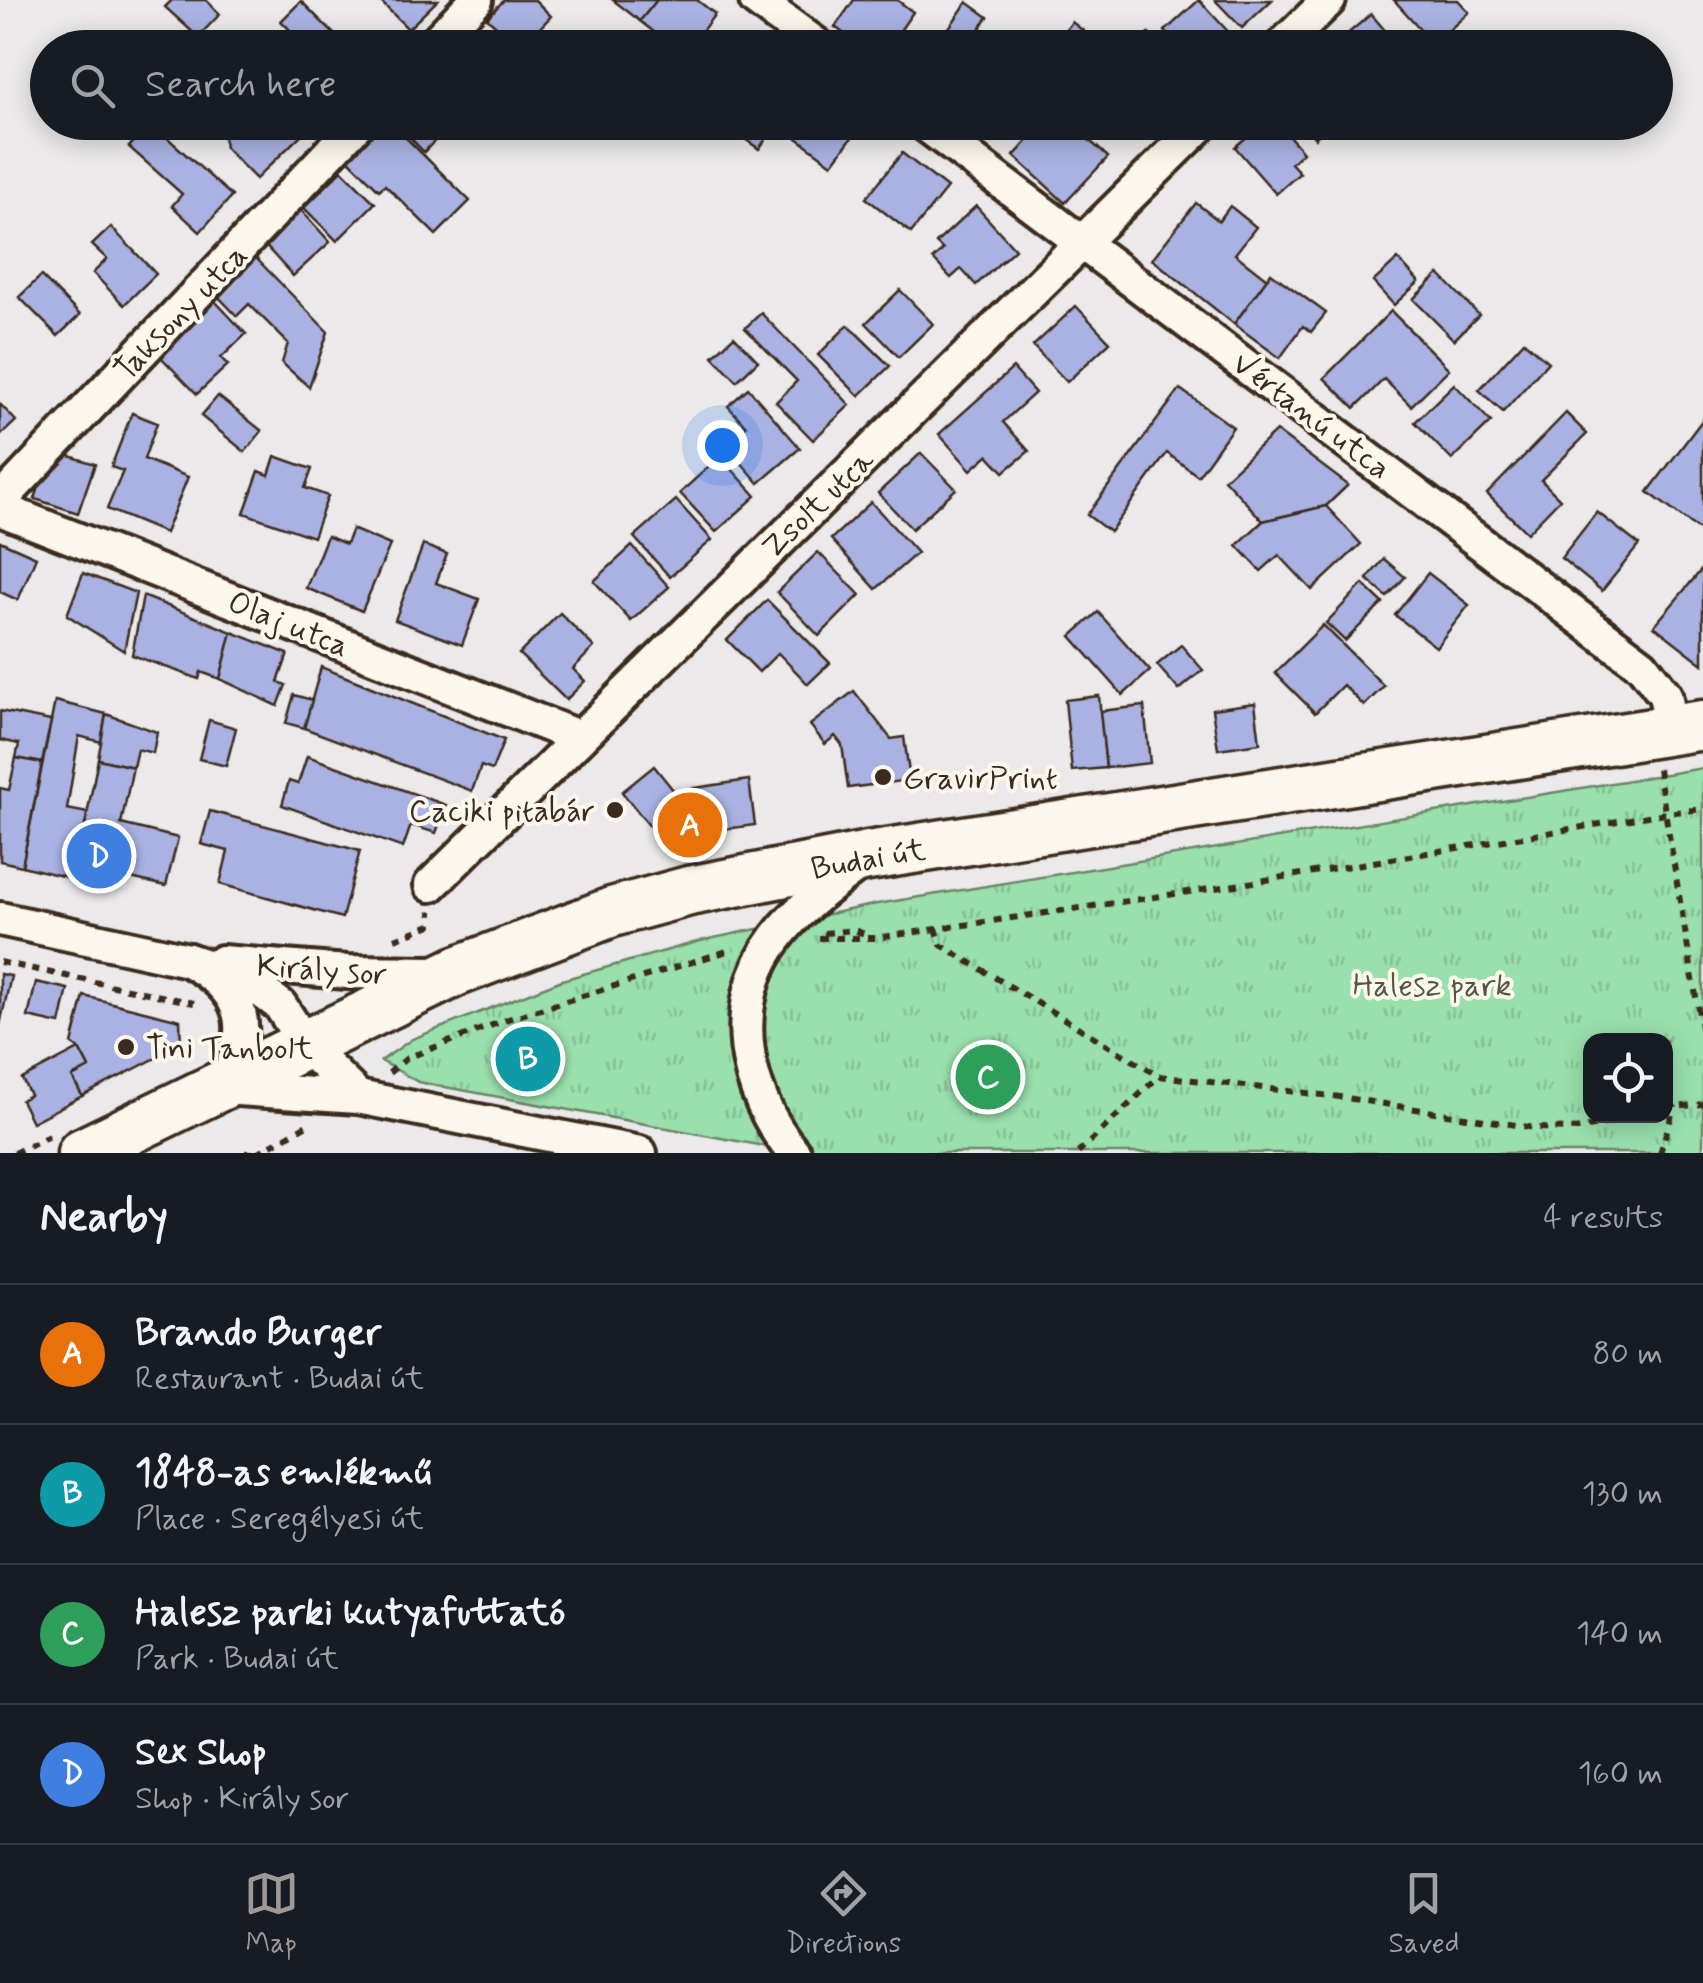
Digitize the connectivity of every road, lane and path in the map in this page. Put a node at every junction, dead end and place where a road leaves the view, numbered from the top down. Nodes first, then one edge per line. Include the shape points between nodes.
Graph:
1 (476, 0) edge
2 (756, 0) edge
3 (1328, 0) edge
4 (447, 30) edge
5 (796, 30) edge
6 (1298, 30) edge
7 (342, 140) edge
8 (946, 140) edge
9 (1186, 140) edge
10 (1084, 242) junction
11 (0, 501) edge
12 (0, 509) edge
13 (1688, 727) edge
14 (578, 737) junction
15 (1703, 809) edge
16 (1666, 812) junction
17 (868, 856) junction
18 (431, 885) joint
19 (0, 919) edge
20 (936, 928) junction
21 (776, 937) junction
22 (383, 944) dead end
23 (188, 960) junction
24 (0, 962) edge
25 (457, 971) junction
26 (210, 1006) dead end
27 (508, 1019) dead end
28 (1703, 1039) edge
29 (308, 1046) junction
30 (1159, 1076) junction
31 (222, 1088) junction
32 (358, 1097) junction
33 (1703, 1104) edge
34 (1675, 1105) joint
35 (1606, 1123) edge
36 (73, 1141) edge
37 (259, 1152) edge
38 (14, 1153) edge
39 (245, 1153) edge
40 (274, 1153) edge
41 (640, 1153) edge
42 (794, 1153) edge
43 (1078, 1153) edge
44 (1660, 1153) edge

1 - 4 street
2 - 5 street
3 - 6 street
7 - 11 street, Taksony utca
8 - 10 street, Vértanú utca
9 - 10 street, Zsolt utca
10 - 13 street, Vértanú utca via 1642,665
10 - 14 street, Zsolt utca
12 - 14 street, Olaj utca
13 - 17 main road, Budai út
14 - 18 street, Zsolt utca
15 - 16 path
16 - 20 path
16 - 28 path
17 - 21 street
17 - 25 main road, Budai út via 612,912
18 - 22 path via 431,925
19 - 23 street, Király sor
20 - 21 path via 876,938
20 - 30 path via 941,945
21 - 27 path
21 - 42 street via 756,977 746,1054 761,1106
23 - 25 street, Király sor via 384,974
23 - 29 street, Király sor via 264,991
23 - 31 street, Király sor via 227,986 240,1016 238,1054
24 - 26 path
25 - 29 main road, Budai út
29 - 31 main road, Budai út
29 - 32 street, Király sor
30 - 35 path via 1535,1128
30 - 43 path
31 - 32 street
31 - 36 main road, Budai út
32 - 41 street
33 - 34 path
34 - 44 path
36 - 38 path
37 - 39 path
37 - 40 path

